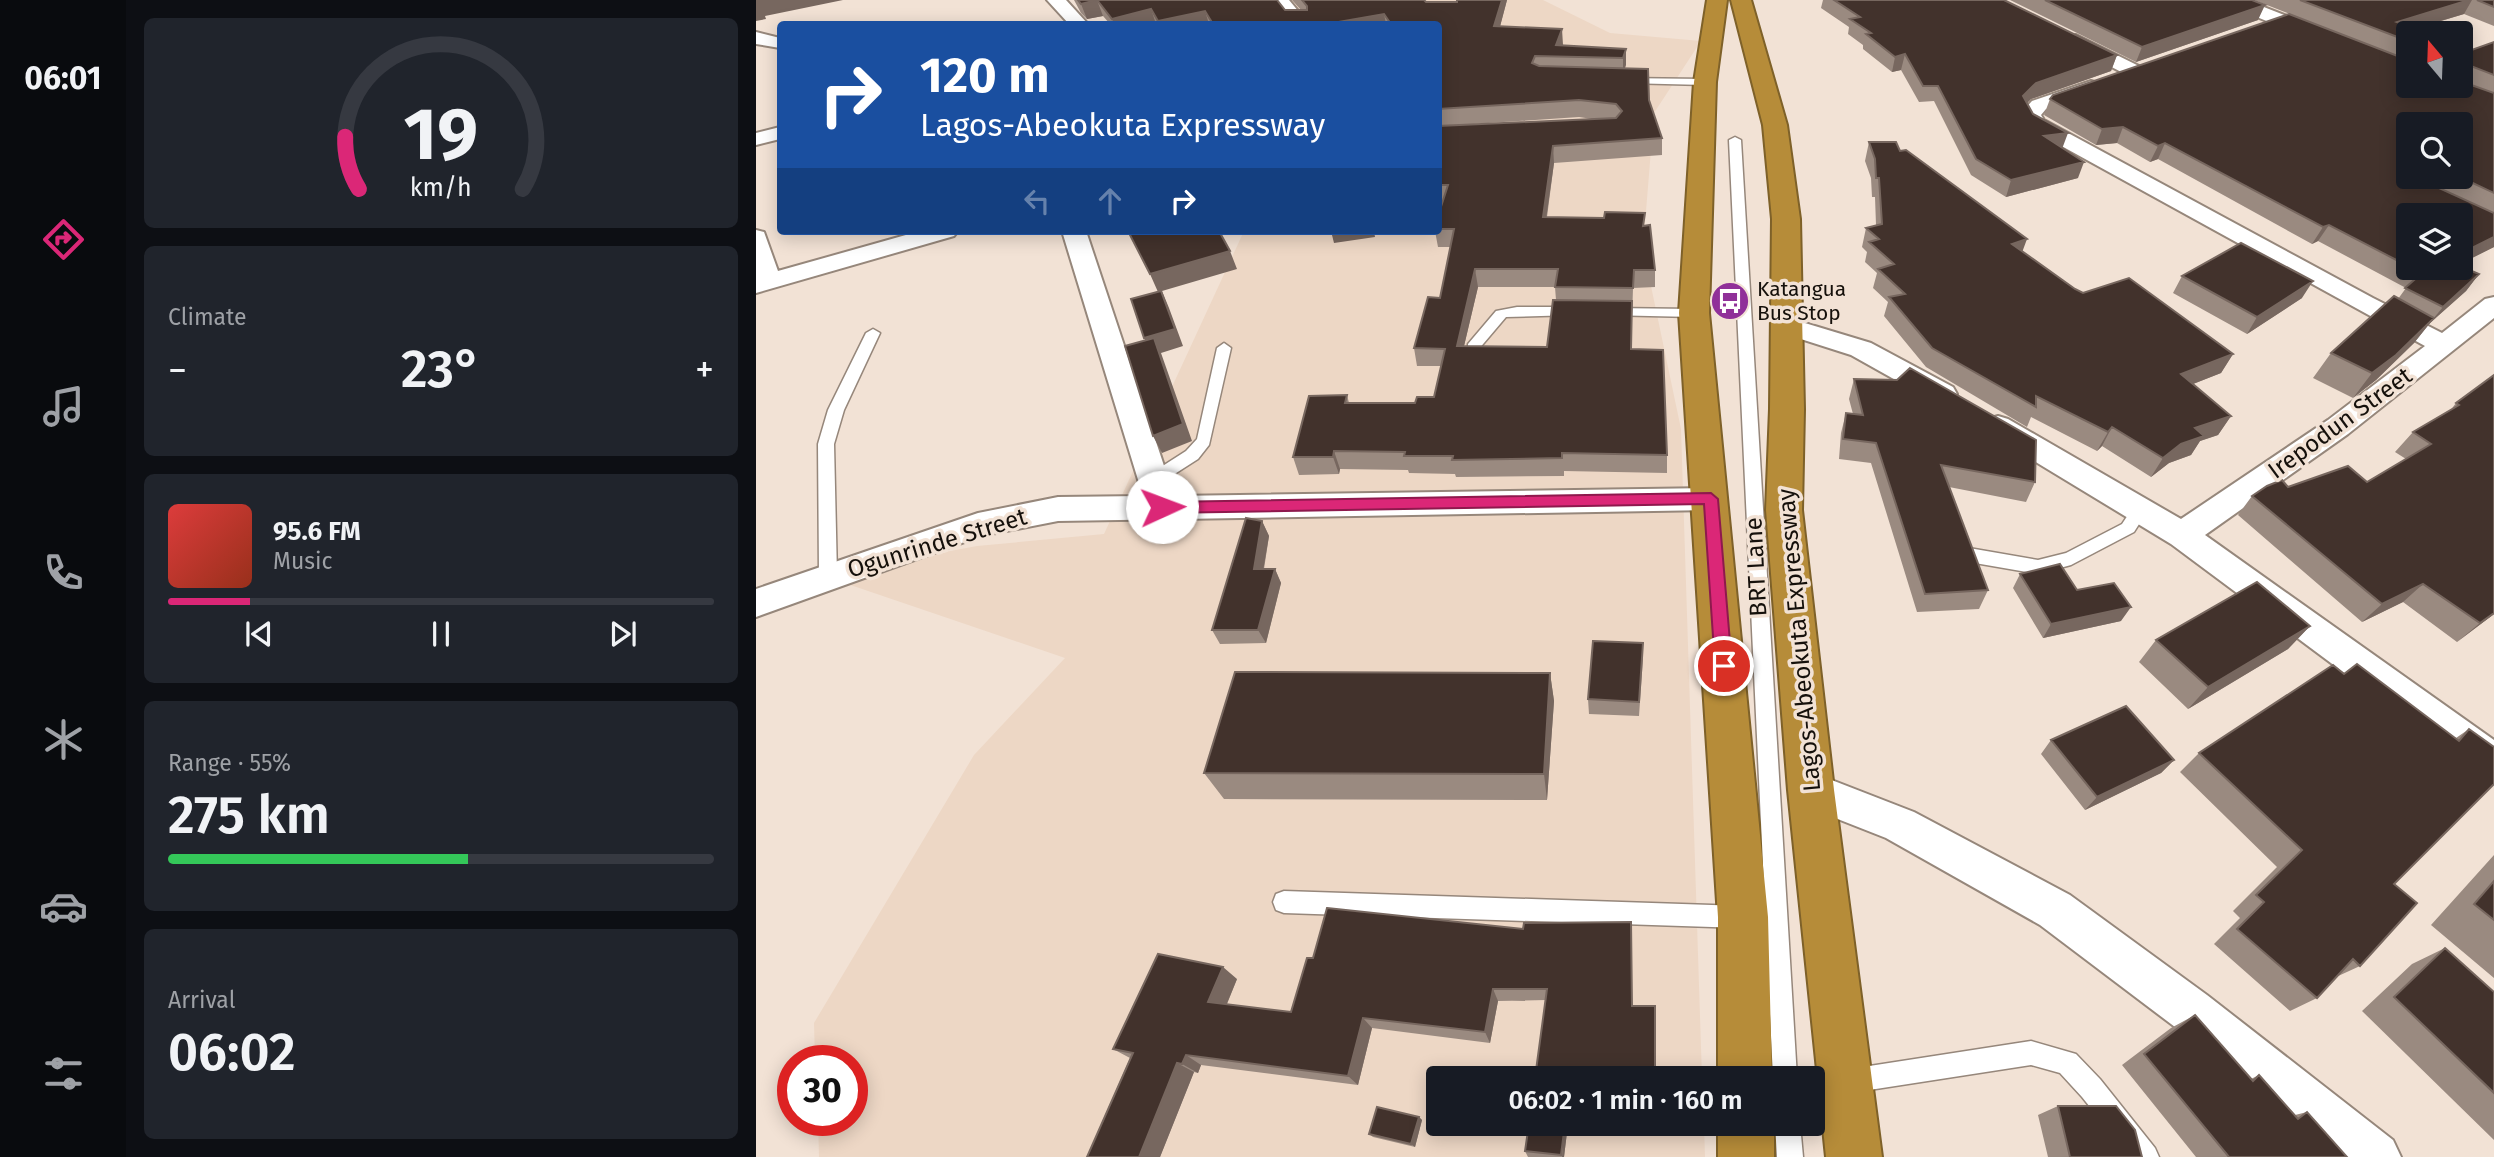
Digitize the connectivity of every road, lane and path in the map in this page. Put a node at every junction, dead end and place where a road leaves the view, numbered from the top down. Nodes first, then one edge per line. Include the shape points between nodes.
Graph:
1 (1056, 0) edge
2 (1280, 0) edge
3 (1717, 0) edge
4 (1741, 0) edge
5 (2231, 0) edge
6 (2281, 20) junction
7 (1076, 21) edge
8 (1298, 21) edge
9 (2245, 33) edge
10 (2063, 35) edge
11 (756, 38) edge
12 (2332, 40) edge
13 (777, 42) edge
14 (2160, 63) edge
15 (2136, 72) junction
16 (1609, 79) edge
17 (1705, 82) junction
18 (777, 134) edge
19 (756, 139) edge
20 (1735, 141) dead end
21 (1075, 235) edge
22 (756, 236) edge
23 (895, 237) edge
24 (762, 284) edge
25 (2494, 305) edge
26 (1694, 313) junction
27 (1785, 325) junction
28 (873, 333) dead end
29 (2445, 345) junction
30 (1473, 347) edge
31 (1224, 348) dead end
32 (1157, 493) junction
33 (1711, 499) junction
34 (2140, 510) junction
35 (2182, 535) junction
36 (1969, 555) edge
37 (828, 576) junction
38 (756, 603) edge
39 (2494, 762) edge
40 (1811, 790) junction
41 (1284, 902) dead end
42 (1743, 917) junction
43 (1745, 1066) edge
44 (1784, 1066) edge
45 (1847, 1081) junction
46 (1746, 1136) edge
47 (1789, 1136) edge
48 (1746, 1157) edge
49 (1790, 1157) edge
50 (1854, 1157) edge
51 (2146, 1157) edge
52 (2376, 1157) edge

1 - 7 street
2 - 8 street
3 - 17 highway
4 - 27 highway, Lagos-Abeokuta Expressway via 1775,125 1786,219
5 - 6 street
6 - 9 street
6 - 12 street
10 - 15 street
11 - 13 street
14 - 15 street
15 - 29 street via 2039,105 2030,114 2036,124
16 - 17 lane
17 - 26 highway
18 - 19 street
20 - 44 lane, BRT Lane
21 - 32 street
22 - 24 street
23 - 24 street
25 - 29 street, Irepodun Street
26 - 30 lane via 1517,310 1500,314
26 - 33 highway
27 - 34 street via 1861,349
27 - 40 highway, Lagos-Abeokuta Expressway via 1784,510
28 - 37 lane via 836,410 826,444
29 - 35 street, Irepodun Street via 2338,427
31 - 32 lane via 1204,441
32 - 33 street, Ogunrinde Street
32 - 37 street, Ogunrinde Street via 978,525
33 - 42 highway
34 - 35 street
34 - 36 lane via 2128,527 2071,558 2038,567
35 - 39 street
37 - 38 street, Ogunrinde Street
40 - 45 highway, Lagos-Abeokuta Expressway
40 - 52 street via 1900,825 2055,910
41 - 42 lane
42 - 43 highway
45 - 50 highway, Lagos-Abeokuta Expressway
45 - 51 lane via 2031,1054 2067,1063
46 - 48 highway
47 - 49 lane

